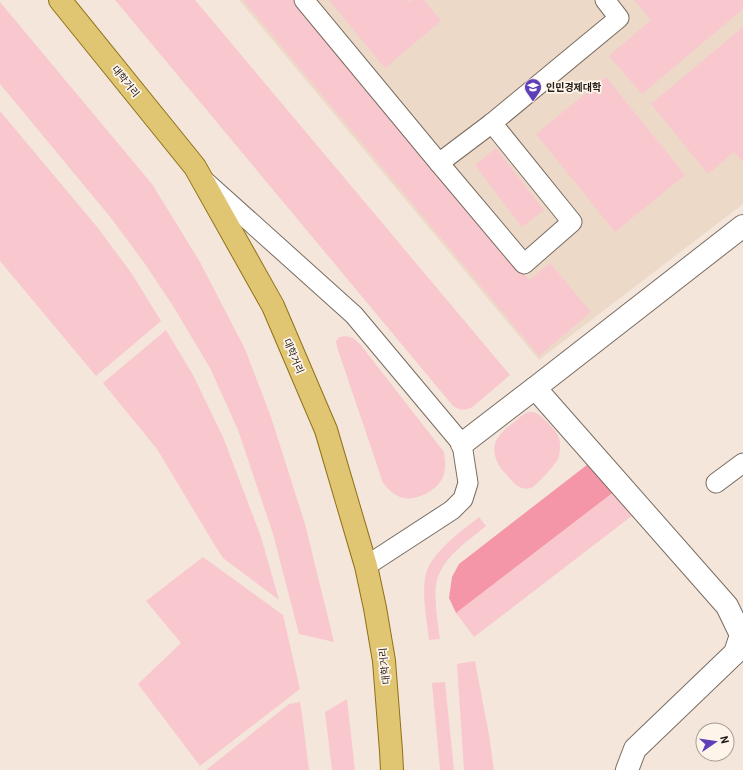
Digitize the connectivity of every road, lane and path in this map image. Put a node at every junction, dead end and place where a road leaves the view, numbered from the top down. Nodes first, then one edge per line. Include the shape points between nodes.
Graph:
1 (60, 0) edge
2 (304, 0) edge
3 (605, 0) edge
4 (492, 122) junction
5 (439, 163) junction
6 (199, 176) junction
7 (743, 226) edge
8 (535, 388) junction
9 (462, 444) junction
10 (743, 463) edge
11 (716, 483) dead end
12 (366, 566) junction
13 (392, 770) edge
14 (627, 770) edge

1 - 6 main road, 대학거리 via 195,167
2 - 5 lane
3 - 4 lane via 619,18
4 - 5 lane
4 - 5 lane via 572,222 524,264
6 - 9 lane via 354,315
6 - 12 main road, 대학거리 via 273,306 326,430
7 - 8 street
8 - 9 street
8 - 14 street via 727,606 741,636 735,653 635,749
9 - 12 lane via 468,483 463,499 452,510
10 - 11 lane
12 - 13 main road, 대학거리 via 384,661

